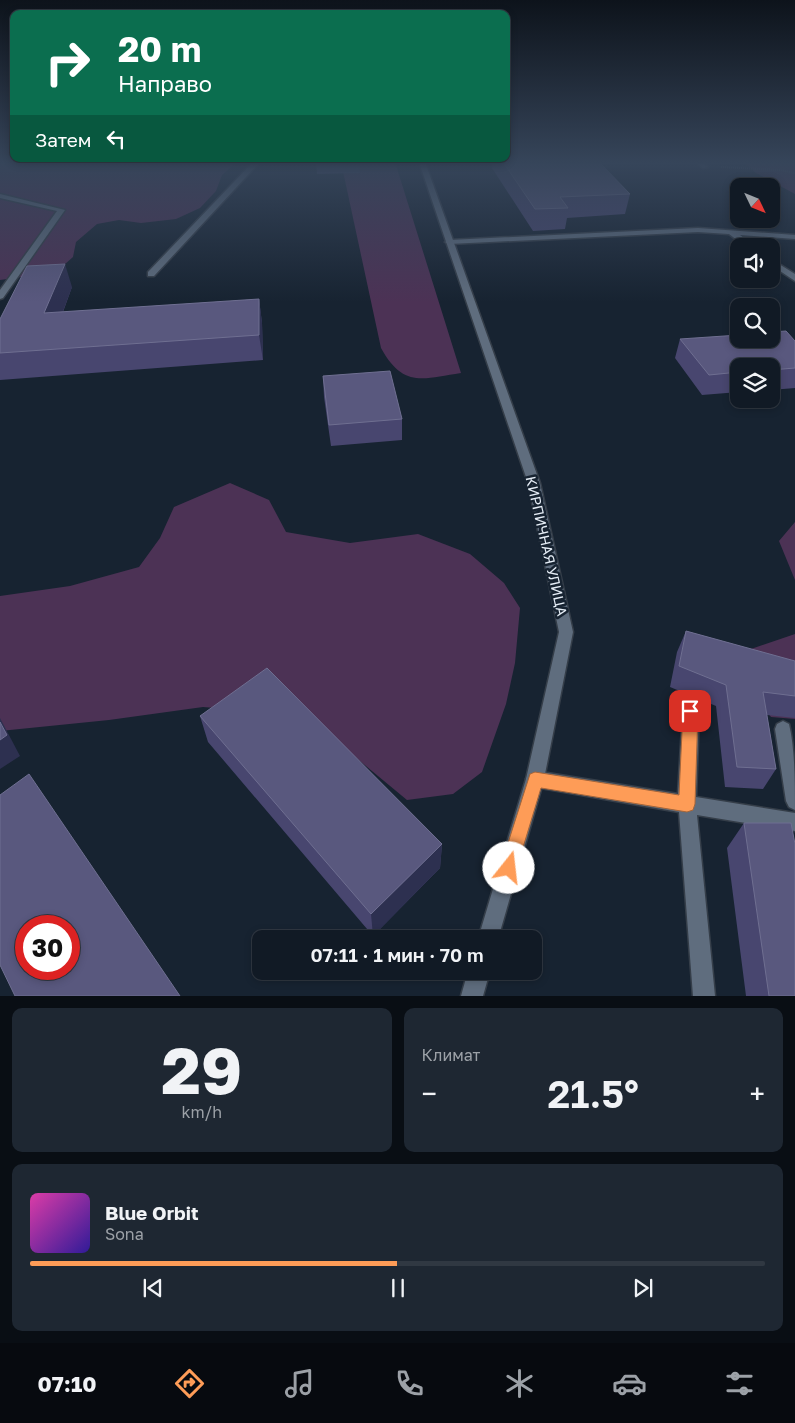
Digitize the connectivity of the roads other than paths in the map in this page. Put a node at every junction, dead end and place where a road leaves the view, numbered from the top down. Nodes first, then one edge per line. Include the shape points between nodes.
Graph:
1 (54, 208) edge
2 (213, 208) edge
3 (438, 208) edge
4 (730, 232) junction
5 (795, 237) edge
6 (739, 238) edge
7 (449, 242) junction
8 (780, 267) edge
9 (151, 274) dead end
10 (795, 278) edge
11 (0, 296) edge
12 (690, 711) dead end
13 (783, 729) dead end
14 (535, 779) junction
15 (795, 801) edge
16 (687, 804) junction
17 (795, 822) edge
18 (491, 930) edge
19 (476, 980) edge
20 (472, 996) edge
21 (704, 996) edge

1 - 11 street via 61,210
2 - 9 street
3 - 7 street, КИРПИЧНАЯ УЛИЦА
4 - 5 street
4 - 6 street
4 - 7 street via 698,230
7 - 14 street, КИРПИЧНАЯ УЛИЦА via 534,483 566,632
8 - 10 street
12 - 16 street
13 - 15 street
14 - 16 street
14 - 18 street, КИРПИЧНАЯ УЛИЦА
16 - 17 street
16 - 21 street
19 - 20 street

